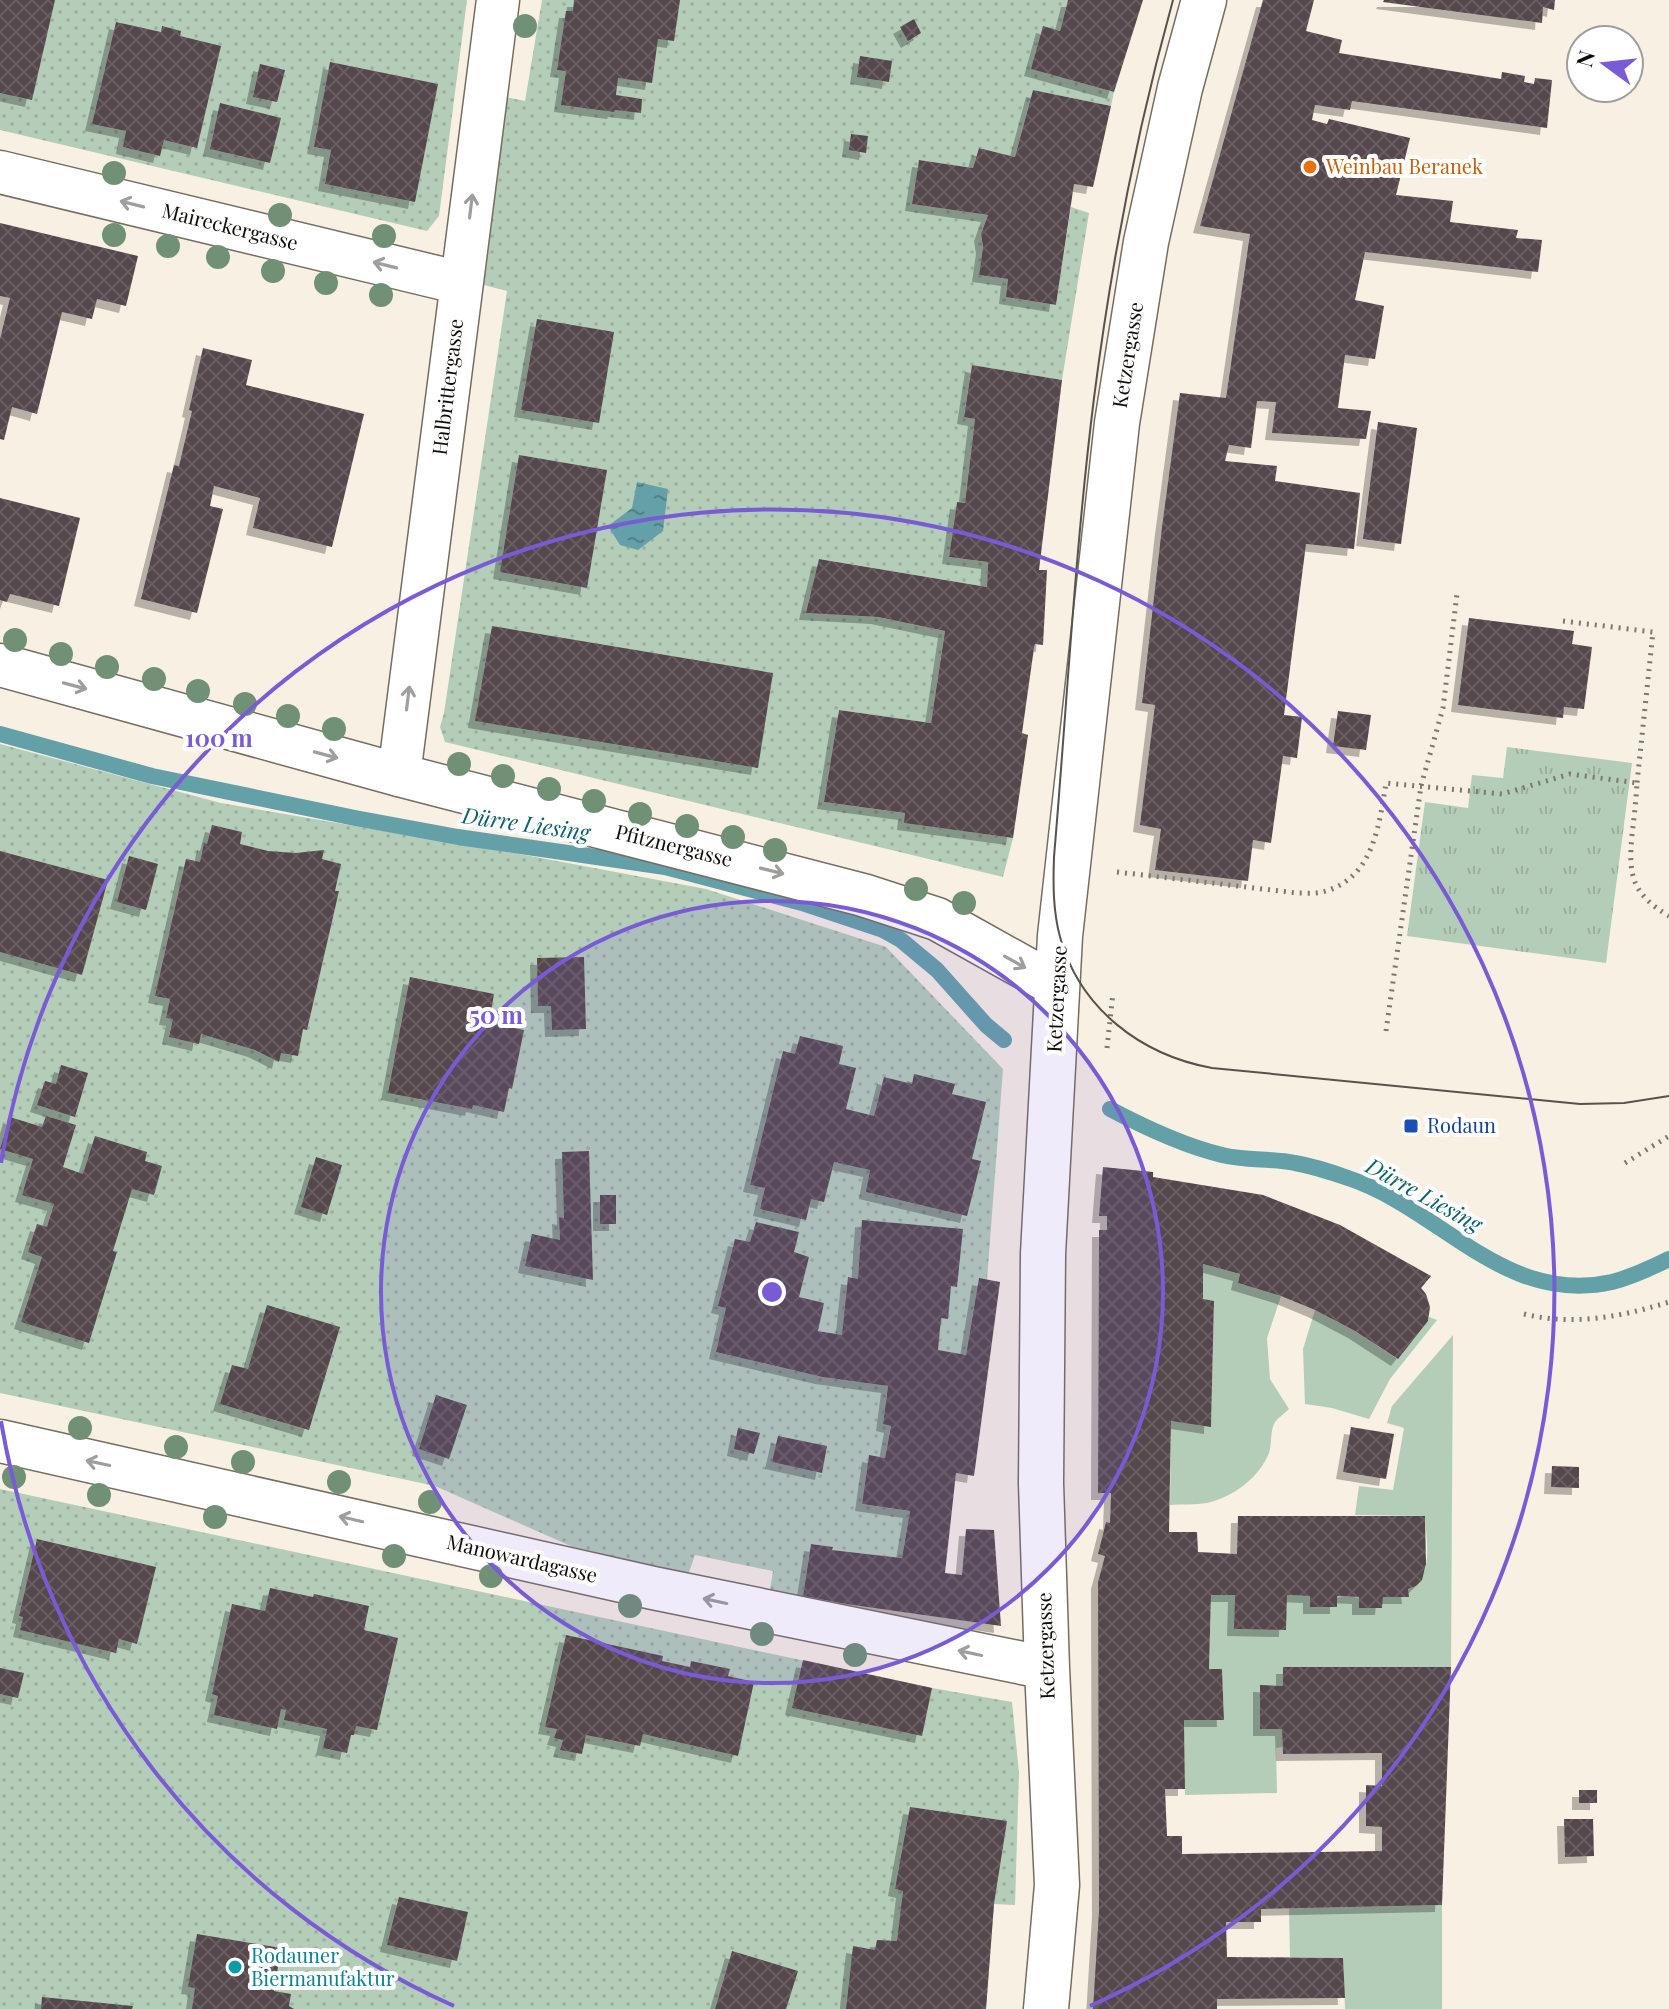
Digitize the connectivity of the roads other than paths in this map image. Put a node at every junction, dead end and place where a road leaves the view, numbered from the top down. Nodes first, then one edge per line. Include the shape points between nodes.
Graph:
1 (498, 0) edge
2 (1204, 0) edge
3 (0, 172) edge
4 (461, 283) junction
5 (0, 665) edge
6 (399, 775) junction
7 (1057, 986) junction
8 (0, 1441) edge
9 (1047, 1668) junction
10 (1046, 2009) edge

4 -> 1 street, Halbrittergasse
2 - 7 main road, Ketzergasse via 1146,242 1119,408
4 -> 3 street, Maireckergasse
6 -> 4 street, Halbrittergasse
5 -> 6 street, Pfitznergasse
6 -> 7 street, Pfitznergasse via 863,895 937,919
7 - 9 main road, Ketzergasse via 1043,1254 1041,1483
9 -> 8 street, Manowardagasse via 653,1588
9 - 10 main road, Ketzergasse via 1057,1885

